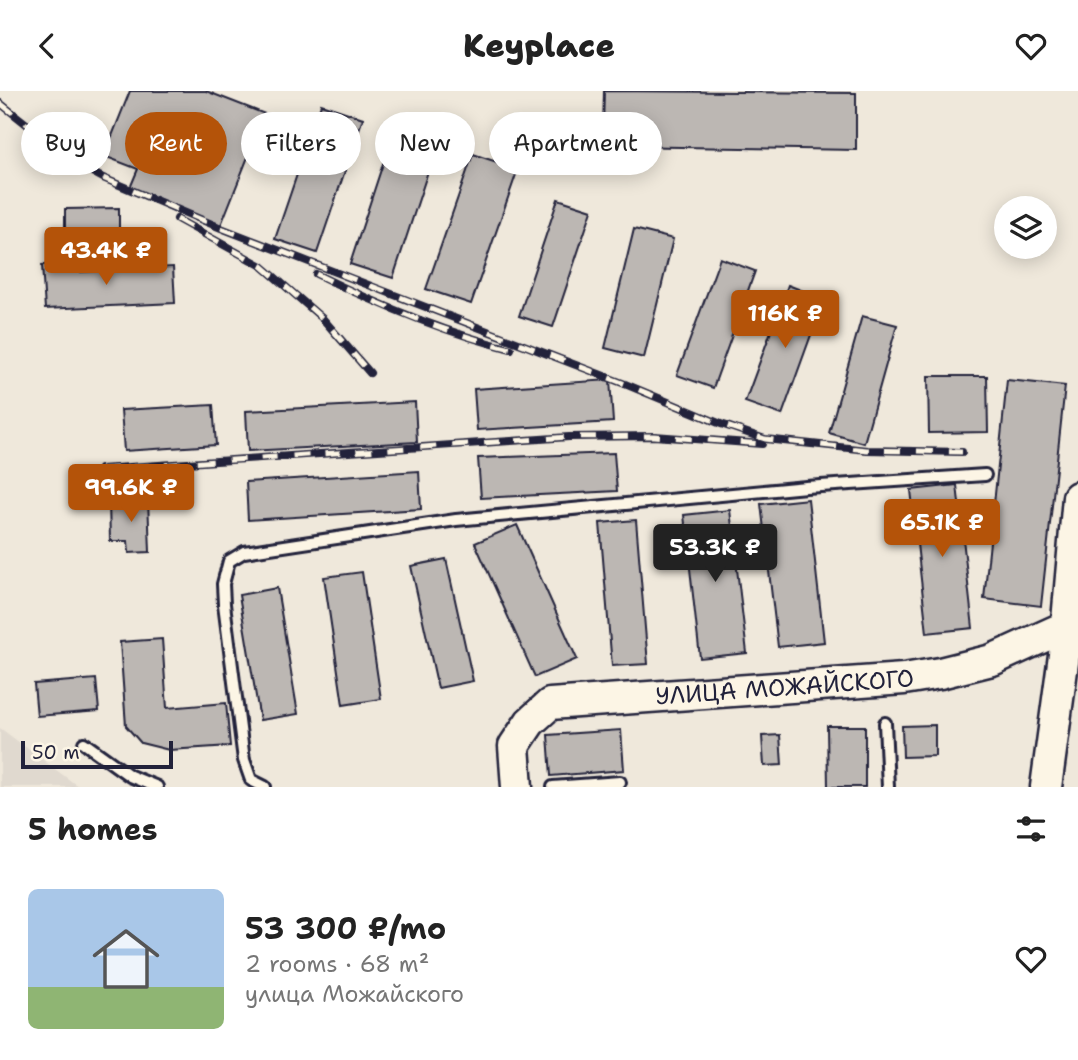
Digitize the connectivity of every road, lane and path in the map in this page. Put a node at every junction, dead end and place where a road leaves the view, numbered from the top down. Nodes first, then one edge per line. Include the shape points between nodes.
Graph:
1 (985, 475) dead end
2 (1078, 497) edge
3 (1067, 626) junction
4 (1071, 655) edge
5 (885, 723) dead end
6 (84, 743) dead end
7 (620, 782) dead end
8 (157, 787) edge
9 (265, 787) edge
10 (517, 787) edge
11 (553, 787) edge
12 (888, 787) edge
13 (1046, 787) edge

1 - 9 lane via 456,520 244,552 229,561 224,604 244,760 251,781
2 - 3 main road
3 - 4 main road
3 - 10 main road, УЛИЦА МОЖАЙСКОГО via 992,660 904,679 550,704 514,746
4 - 13 main road
5 - 12 lane
6 - 8 lane via 130,776
7 - 11 lane

